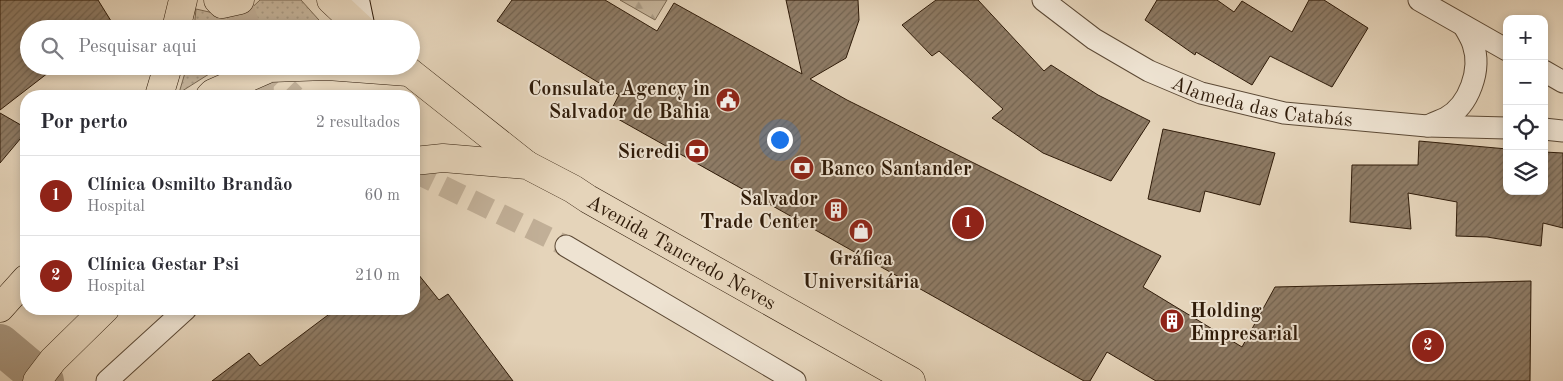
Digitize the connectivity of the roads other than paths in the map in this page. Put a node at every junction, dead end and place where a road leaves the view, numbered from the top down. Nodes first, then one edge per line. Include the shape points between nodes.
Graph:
1 (182, 0) edge
2 (218, 0) edge
3 (240, 0) edge
4 (331, 0) edge
5 (357, 0) edge
6 (1043, 0) edge
7 (1419, 0) edge
8 (178, 20) edge
9 (352, 20) edge
10 (360, 20) edge
11 (1464, 26) junction
12 (1503, 48) edge
13 (1548, 74) edge
14 (165, 75) edge
15 (254, 75) edge
16 (413, 75) edge
17 (1563, 82) edge
18 (161, 90) edge
19 (220, 90) edge
20 (1428, 126) junction
21 (1503, 128) edge
22 (1548, 129) edge
23 (1563, 131) edge
24 (443, 158) junction
25 (420, 160) edge
26 (527, 165) junction
27 (420, 166) edge
28 (566, 246) tunnel mouth
29 (20, 286) edge
30 (0, 308) edge
31 (99, 315) edge
32 (179, 315) edge
33 (37, 381) edge
34 (107, 381) edge
35 (796, 381) edge
36 (911, 381) edge

1 - 8 main road
2 - 3 main road via 222,4
4 - 9 main road
5 - 10 main road
6 - 20 street, Alameda das Catabás via 1094,39 1149,71 1201,93 1284,113
7 - 11 street
11 - 12 street
11 - 20 street via 1473,45 1476,66 1472,86 1462,104 1447,118
13 - 17 street
14 - 18 main road
15 - 19 main road
16 - 26 main road
20 - 21 street, Alameda das Catabás
22 - 23 street
24 - 25 main road, Avenida Tancredo Neves
24 - 26 main road, Avenida Tancredo Neves
24 - 27 street, Avenida Tancredo Neves
26 - 36 main road, Avenida Tancredo Neves
28 - 35 street
29 - 30 main road
31 - 33 main road via 53,360
32 - 34 street

